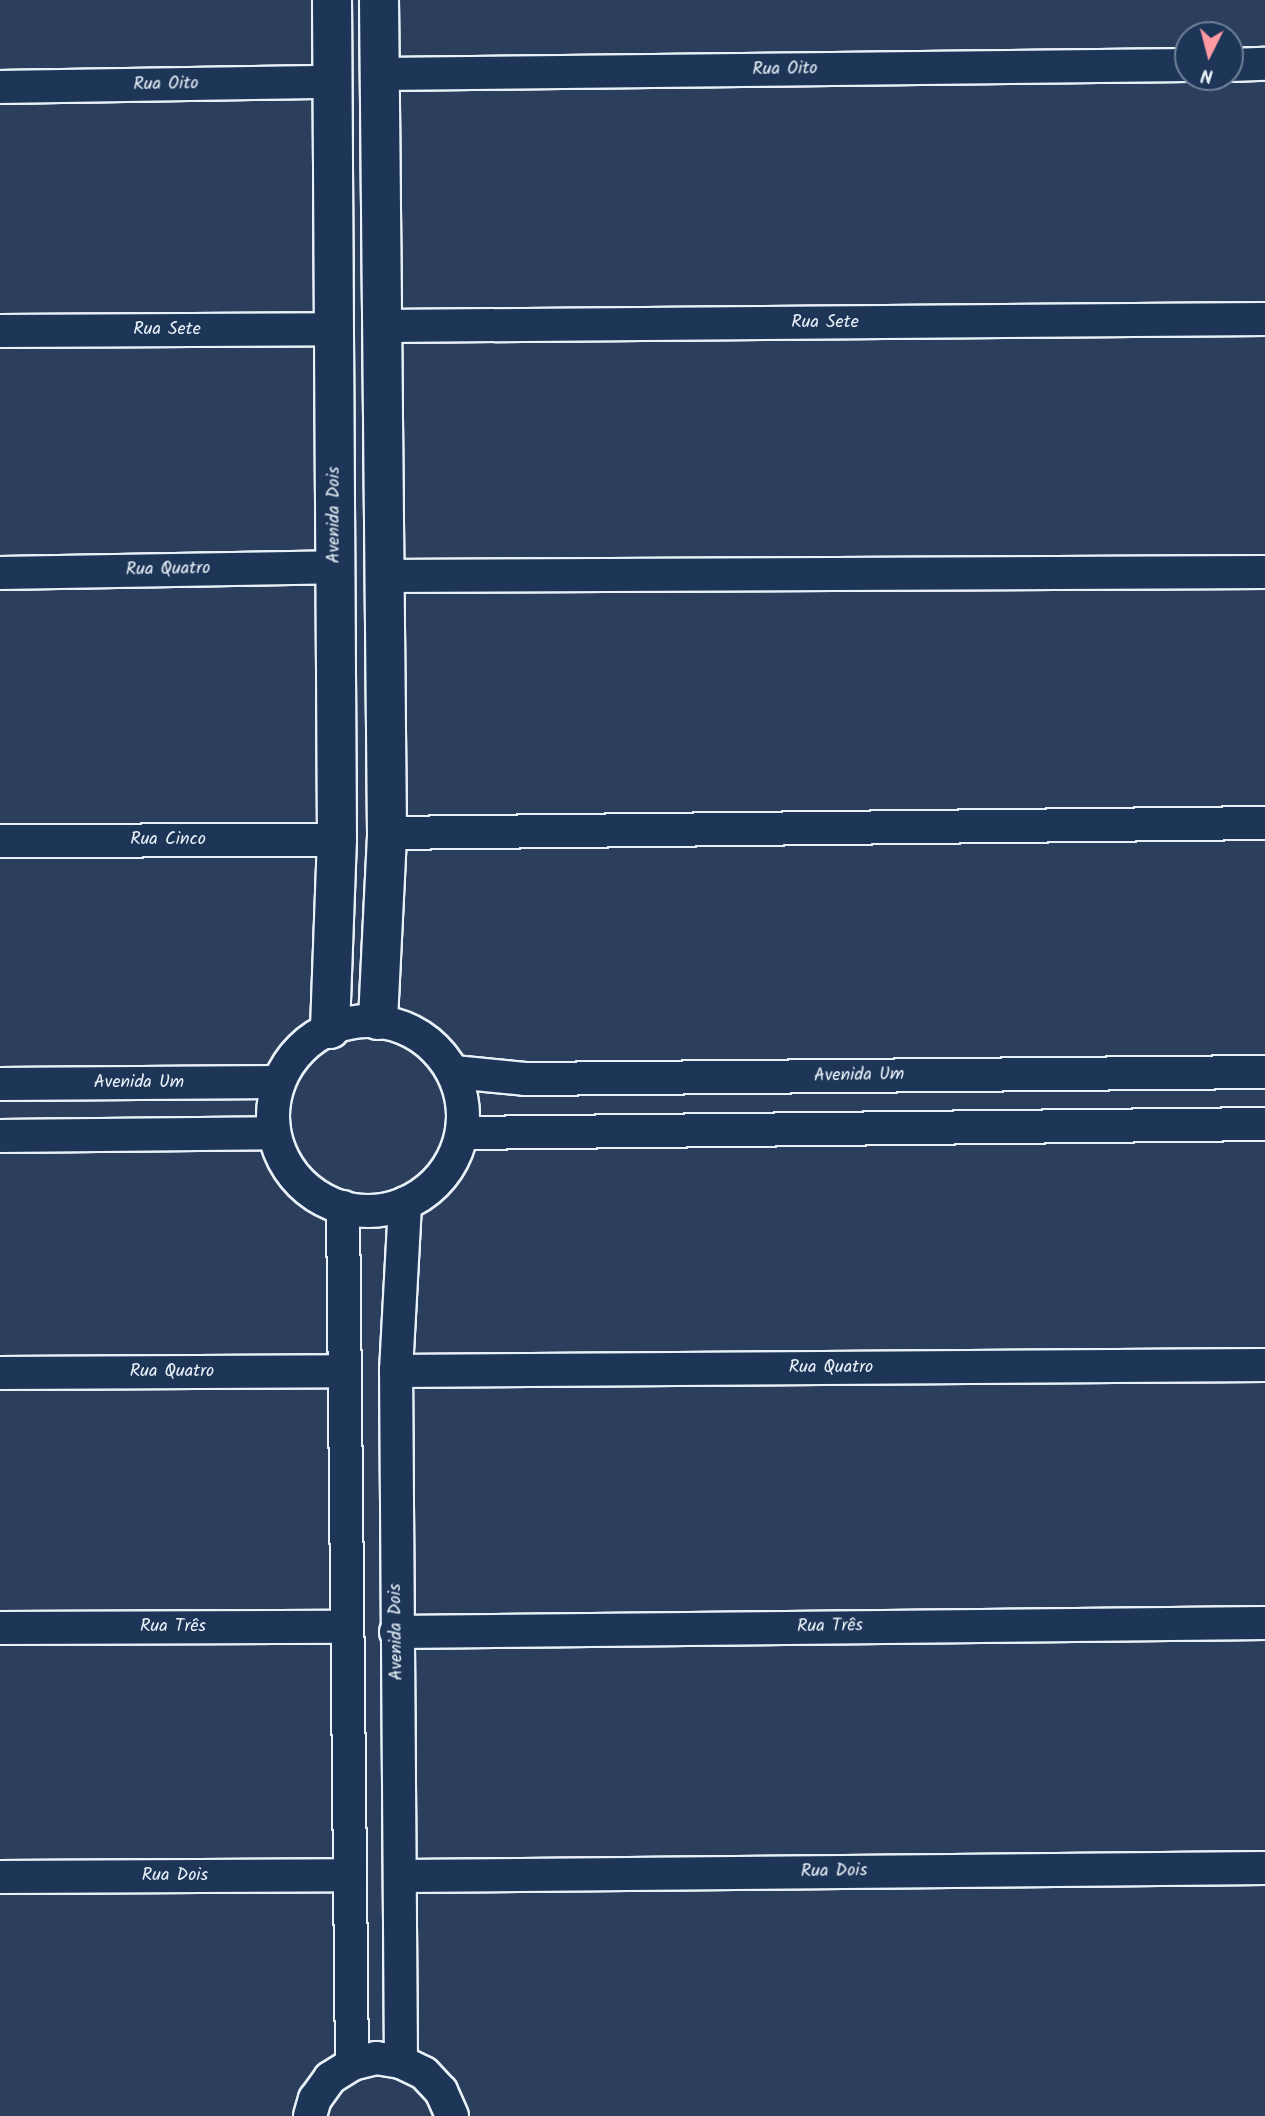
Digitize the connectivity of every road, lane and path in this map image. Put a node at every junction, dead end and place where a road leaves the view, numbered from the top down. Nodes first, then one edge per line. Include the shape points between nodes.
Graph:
1 (332, 0) edge
2 (379, 0) edge
3 (1265, 64) edge
4 (1174, 65) edge
5 (1244, 65) edge
6 (382, 74) junction
7 (332, 82) junction
8 (0, 87) edge
9 (1265, 319) edge
10 (385, 326) junction
11 (334, 329) junction
12 (0, 331) edge
13 (335, 566) junction
14 (1265, 572) edge
15 (0, 573) edge
16 (383, 576) junction
17 (1265, 822) edge
18 (387, 832) junction
19 (337, 840) junction
20 (0, 841) edge
21 (379, 1020) junction
22 (330, 1029) junction
23 (454, 1072) junction
24 (1265, 1072) edge
25 (278, 1082) junction
26 (0, 1084) edge
27 (1265, 1124) edge
28 (273, 1133) junction
29 (462, 1133) junction
30 (0, 1136) edge
31 (405, 1203) junction
32 (343, 1207) junction
33 (1265, 1364) edge
34 (396, 1370) junction
35 (345, 1371) junction
36 (0, 1373) edge
37 (1265, 1623) edge
38 (347, 1627) junction
39 (0, 1628) edge
40 (396, 1632) junction
41 (1265, 1868) edge
42 (350, 1875) junction
43 (402, 1876) junction
44 (0, 1877) edge
45 (401, 2062) junction
46 (352, 2064) junction
47 (310, 2116) edge
48 (452, 2116) edge

1 - 7 street, Avenida Dois
2 - 6 street
3 - 5 street
4 - 6 street, Rua Oito
6 - 10 street
7 - 8 street, Rua Oito
7 - 11 street, Avenida Dois
9 - 10 street, Rua Sete
10 - 16 street
11 - 12 street, Rua Sete
11 - 13 street, Avenida Dois
13 - 15 street, Rua Quatro
13 - 19 street, Avenida Dois
14 - 16 street
16 - 18 street
17 - 18 street
18 - 21 street
19 - 20 street, Rua Cinco
19 - 22 street, Avenida Dois
21 - 22 street
21 - 23 street via 408,1029 434,1047
22 - 25 street via 294,1055
23 - 24 street, Avenida Um via 526,1079
23 - 29 street via 463,1102
25 - 26 street, Avenida Um
25 - 28 street
27 - 29 street
28 - 30 street
28 - 32 street via 291,1172 314,1194
29 - 31 street via 451,1162 432,1187
31 - 32 street via 374,1210
31 - 34 street, Avenida Dois
32 - 35 street
33 - 34 street, Rua Quatro
34 - 40 street, Avenida Dois
35 - 36 street, Rua Quatro
35 - 38 street
37 - 40 street, Rua Três
38 - 39 street, Rua Três
38 - 42 street
40 - 43 street, Avenida Dois
41 - 43 street, Rua Dois
42 - 44 street, Rua Dois
42 - 46 street
43 - 45 street, Avenida Dois
45 - 46 street via 376,2058
45 - 48 street via 424,2073 442,2091
46 - 47 street via 330,2078

